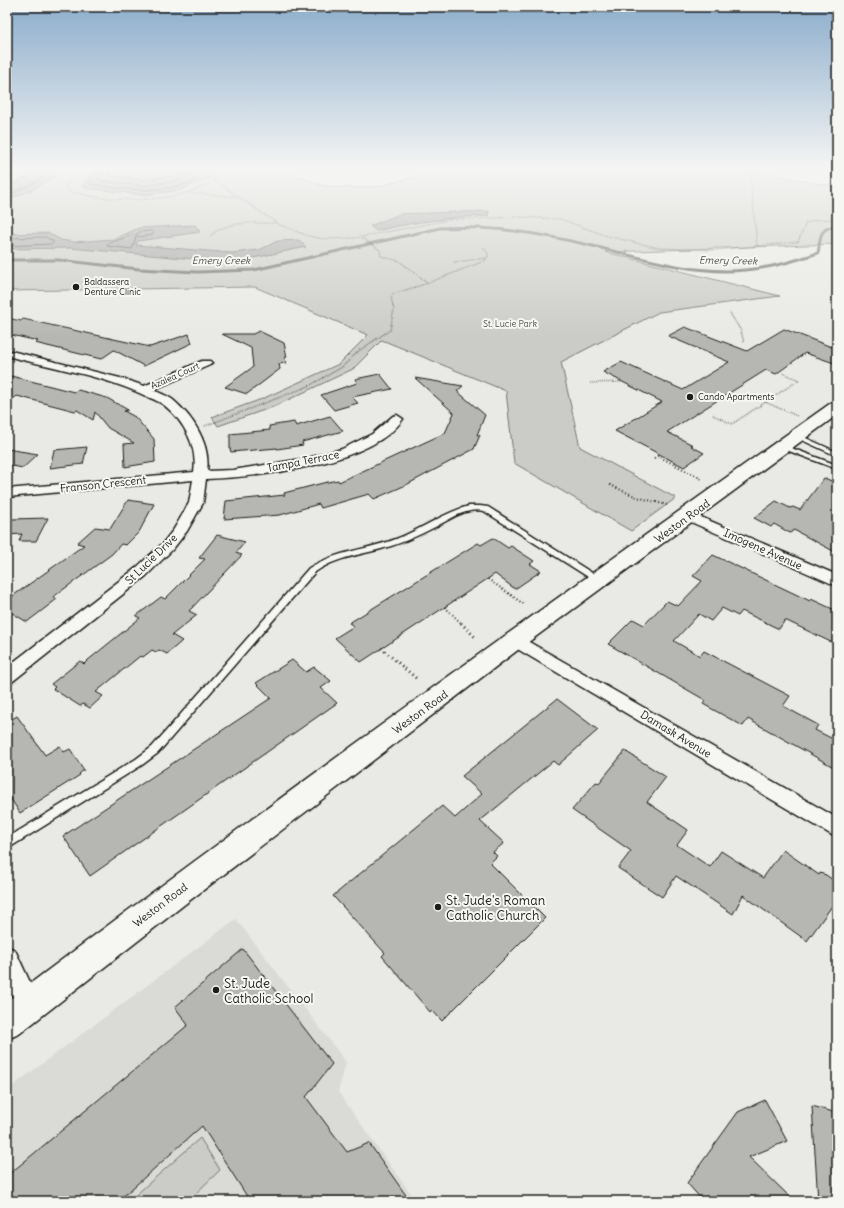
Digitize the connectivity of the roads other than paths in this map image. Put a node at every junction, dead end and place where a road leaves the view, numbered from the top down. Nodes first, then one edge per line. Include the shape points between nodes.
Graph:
1 (7, 353) edge
2 (206, 363) dead end
3 (144, 390) junction
4 (837, 407) edge
5 (397, 419) dead end
6 (797, 436) junction
7 (783, 447) junction
8 (837, 454) edge
9 (837, 467) edge
10 (199, 475) junction
11 (7, 493) edge
12 (689, 516) junction
13 (599, 580) junction
14 (837, 581) edge
15 (516, 640) junction
16 (7, 676) edge
17 (837, 829) edge
18 (7, 844) edge
19 (7, 958) edge
20 (18, 1014) edge

1 - 3 street, St Lucie Drive via 120,381
2 - 3 street, Azalea Court
3 - 10 street, St Lucie Drive via 168,402 182,414 201,454
4 - 6 main road, Weston Road
5 - 10 street, Tampa Terrace via 376,437 347,452 308,462 233,474
6 - 7 main road, Weston Road
6 - 8 lane
7 - 9 lane
7 - 12 main road, Weston Road
10 - 11 street, Franson Crescent
10 - 16 street, St Lucie Drive via 196,503 168,546 141,572
12 - 13 main road, Weston Road
12 - 14 street, Imogene Avenue
13 - 15 main road, Weston Road
13 - 18 lane via 486,509 476,506 468,507 389,544 321,563 312,570 155,750
15 - 17 street, Damask Avenue
15 - 20 main road, Weston Road via 174,894
19 - 20 street

